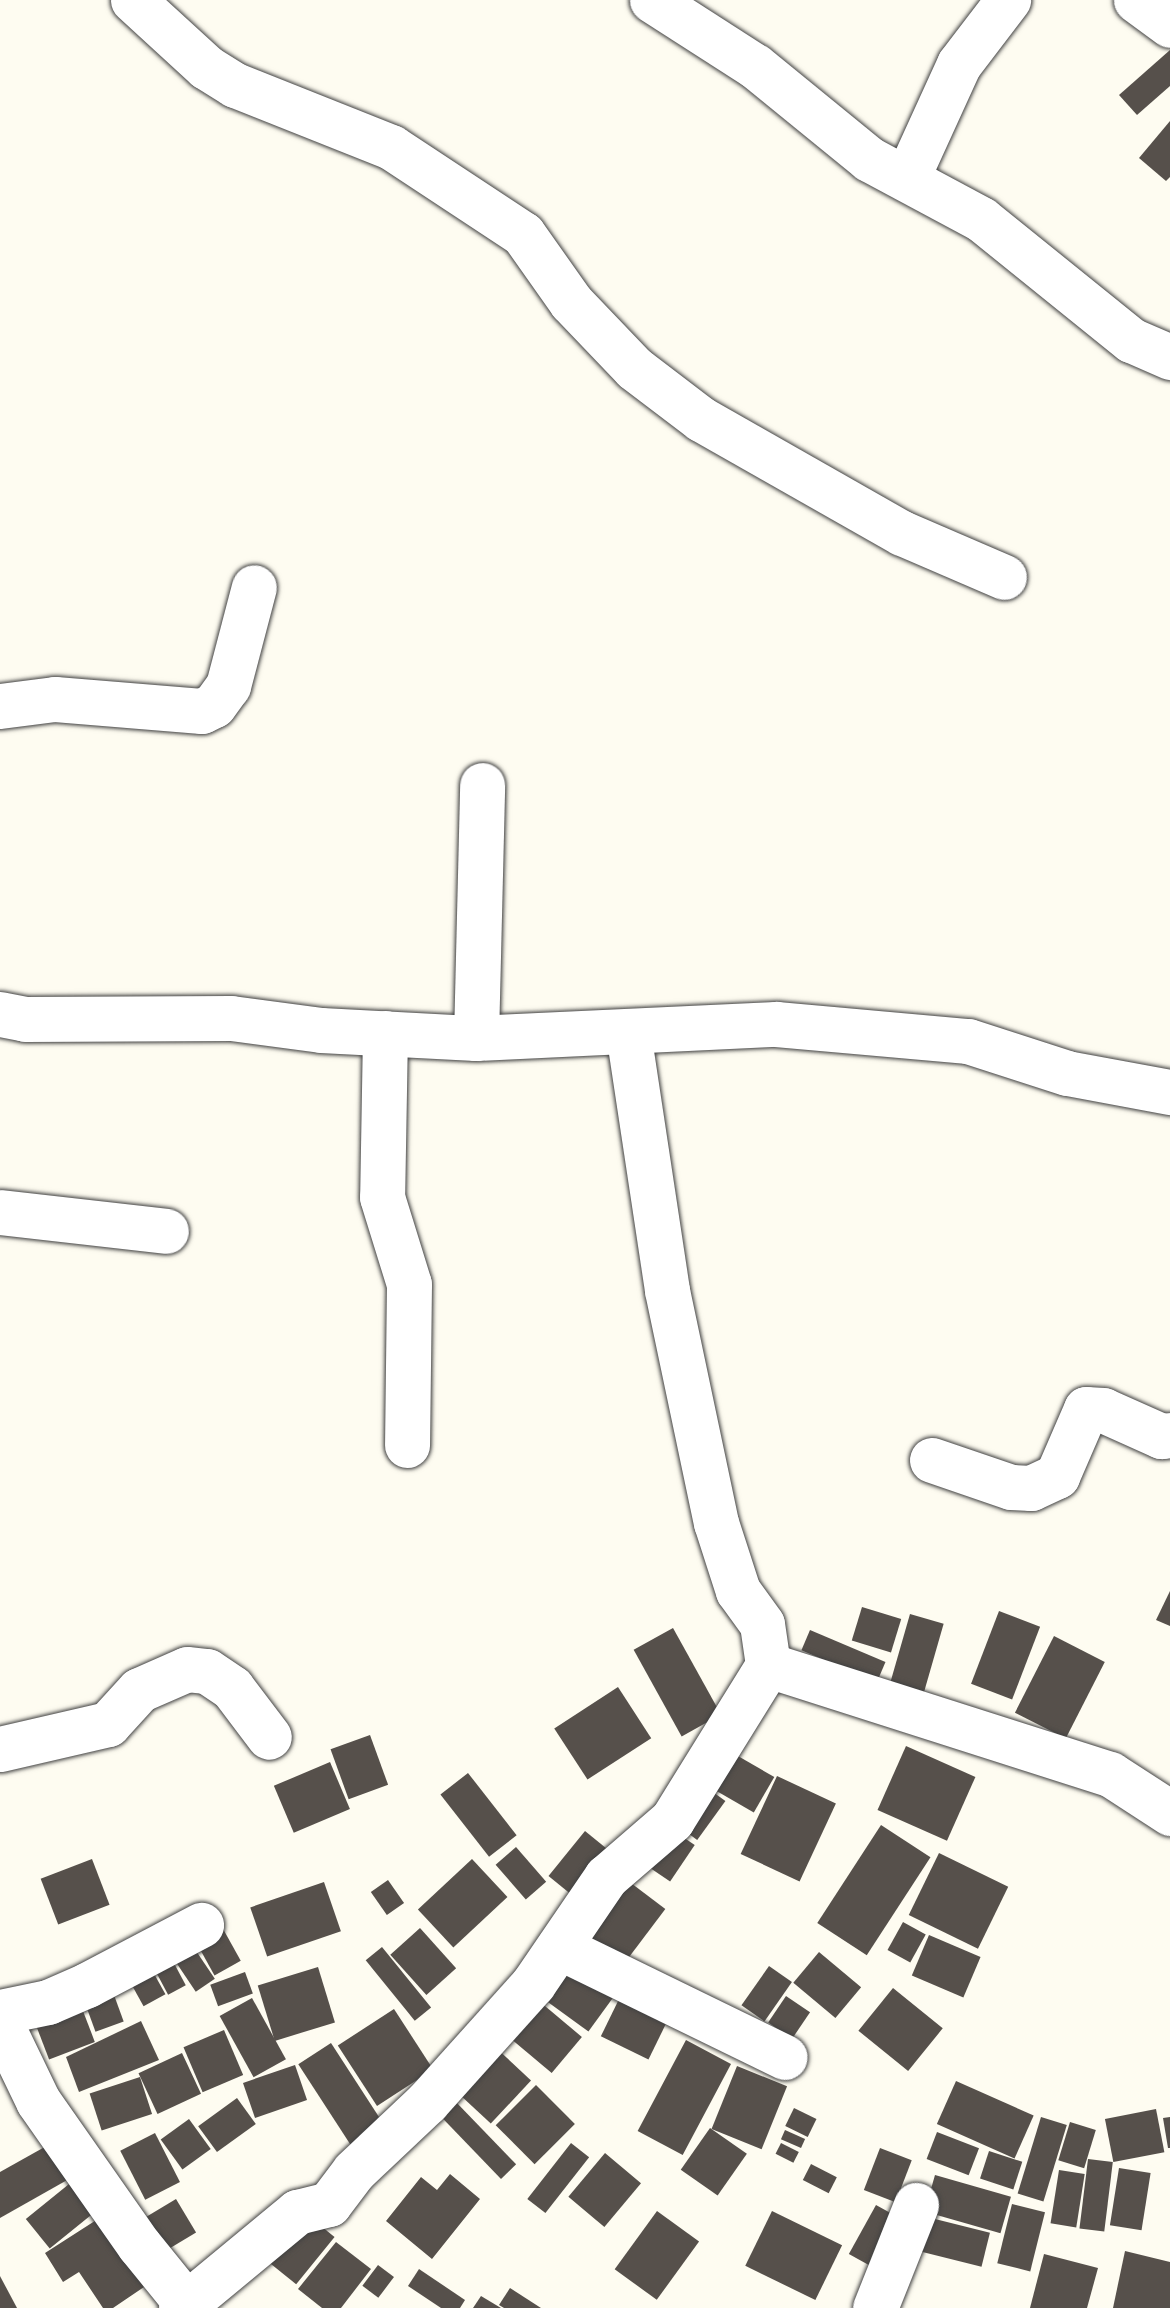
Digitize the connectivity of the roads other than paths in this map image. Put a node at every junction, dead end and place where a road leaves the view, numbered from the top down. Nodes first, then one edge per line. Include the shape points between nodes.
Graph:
1 (133, 0) edge
2 (652, 0) edge
3 (1008, 0) edge
4 (1136, 0) edge
5 (1170, 25) edge
6 (906, 178) junction
7 (1170, 358) edge
8 (1004, 576) dead end
9 (254, 587) dead end
10 (0, 706) edge
11 (482, 785) dead end
12 (0, 1014) edge
13 (628, 1032) junction
14 (385, 1033) junction
15 (476, 1038) junction
16 (1170, 1092) edge
17 (0, 1212) edge
18 (166, 1230) dead end
19 (1170, 1435) edge
20 (407, 1446) dead end
21 (932, 1460) dead end
22 (768, 1665) junction
23 (269, 1738) dead end
24 (0, 1749) edge
25 (1170, 1812) edge
26 (201, 1925) dead end
27 (558, 1947) junction
28 (0, 2012) edge
29 (0, 2022) edge
30 (785, 2058) dead end
31 (916, 2205) dead end
32 (186, 2307) edge
33 (875, 2308) edge

1 - 8 street via 206,68 391,147 523,234 571,302 634,368 701,419 902,533
2 - 6 street via 755,66 869,159
3 - 6 street via 959,64
4 - 5 street
6 - 7 street via 981,218 1114,328
9 - 10 street via 228,686 202,711 55,699
11 - 15 street
12 - 14 street via 231,1018
13 - 15 street
13 - 16 street via 776,1024 908,1033 999,1048 1066,1073
13 - 22 street via 667,1290 716,1523 738,1591 762,1624
14 - 15 street
14 - 20 street via 382,1197 410,1284
17 - 18 street
19 - 21 street via 1086,1410 1057,1476 1031,1488
22 - 25 street via 1110,1774
22 - 27 street via 672,1820 606,1877
23 - 24 street via 232,1688 207,1671 187,1670 139,1690 108,1724
26 - 28 street via 48,2002
27 - 30 street
27 - 32 street via 427,2102 329,2204 297,2212
29 - 32 street via 38,2101
31 - 33 street

